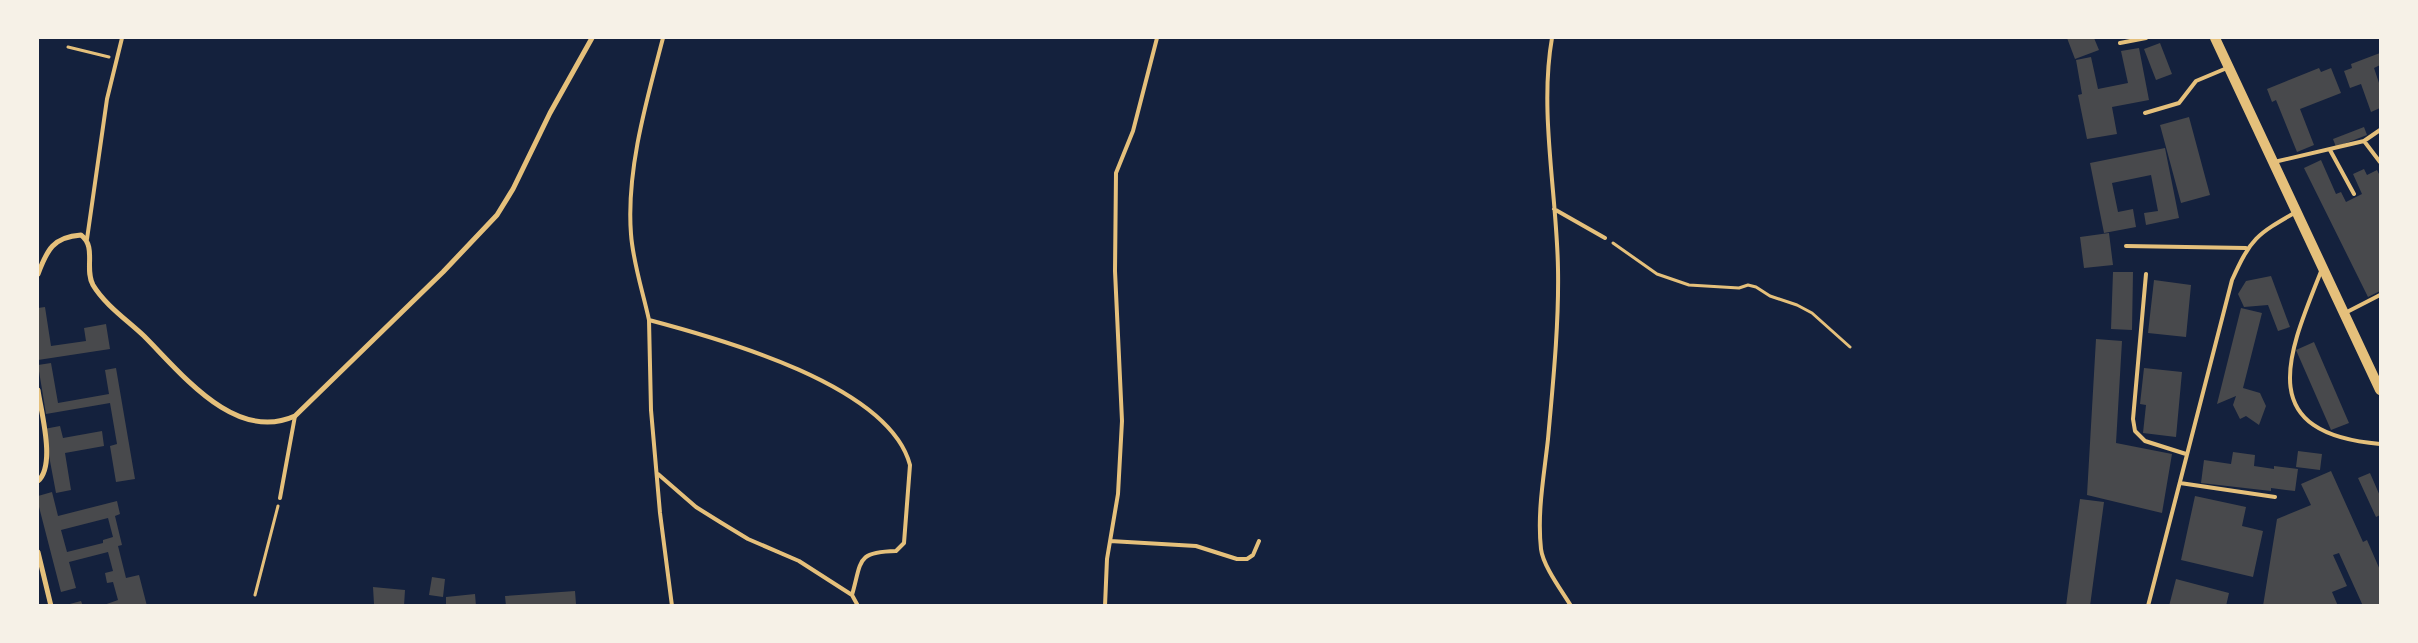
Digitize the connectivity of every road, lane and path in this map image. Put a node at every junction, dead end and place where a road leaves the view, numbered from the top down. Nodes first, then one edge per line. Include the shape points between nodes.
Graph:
1 (122, 38) edge
2 (592, 38) edge
3 (663, 38) edge
4 (1157, 38) edge
5 (1552, 38) edge
6 (2146, 38) edge
7 (2215, 38) edge
8 (2120, 43) dead end
9 (68, 47) dead end
10 (117, 59) junction
11 (2229, 67) junction
12 (2145, 113) dead end
13 (2380, 130) edge
14 (2364, 141) junction
15 (2330, 150) junction
16 (2274, 162) junction
17 (2380, 162) edge
18 (2354, 194) dead end
19 (1554, 209) junction
20 (2297, 212) junction
21 (1605, 238) joint
22 (87, 239) junction
23 (2126, 246) dead end
24 (2246, 248) junction
25 (2323, 267) junction
26 (38, 274) edge
27 (2146, 274) dead end
28 (2380, 295) edge
29 (2345, 313) junction
30 (649, 320) junction
31 (1850, 347) dead end
32 (2380, 388) edge
33 (38, 390) edge
34 (295, 416) junction
35 (2380, 444) edge
36 (2186, 454) junction
37 (658, 474) junction
38 (38, 481) edge
39 (2180, 483) junction
40 (2275, 497) dead end
41 (280, 498) joint
42 (1110, 541) junction
43 (1259, 541) dead end
44 (38, 552) edge
45 (255, 595) dead end
46 (852, 595) junction
47 (50, 606) edge
48 (672, 606) edge
49 (858, 606) edge
50 (1105, 606) edge
51 (1571, 606) edge
52 (2148, 606) edge

1 - 10 lane
2 - 34 street via 513,189 496,215 443,272
3 - 30 lane via 633,167 630,208 632,243
4 - 42 lane via 1133,131 1116,173 1115,270 1122,421 1118,494
5 - 19 lane via 1549,100
6 - 8 lane
7 - 11 main road
9 - 10 path
10 - 22 lane via 107,100
11 - 12 lane via 2196,81 2179,103
11 - 16 main road
13 - 14 lane
14 - 15 lane
14 - 17 lane
15 - 16 lane
15 - 18 lane
16 - 20 main road
19 - 21 lane
19 - 51 lane via 1557,319 1539,524 1542,552
20 - 24 lane via 2262,231
20 - 25 main road
21 - 31 path via 1667,278 1689,285 1739,288 1748,285 1797,305 1812,313
22 - 26 street via 81,235 66,236 57,241
22 - 34 street via 92,284 178,373 210,400 233,413 260,422 279,423
23 - 24 lane
24 - 36 lane via 2232,280
25 - 29 main road
25 - 35 lane via 2290,363 2289,384 2296,406 2312,425 2360,443
27 - 36 lane via 2133,419 2135,431 2145,441
28 - 29 lane
29 - 32 main road
30 - 37 lane via 651,410
30 - 46 lane via 753,350 812,377 860,403 894,434 910,465 904,543 896,551 877,550 867,555 861,563
33 - 38 street via 46,448 46,466
34 - 41 lane
36 - 39 lane
37 - 46 lane via 712,517 799,561
37 - 48 lane
39 - 40 lane
39 - 52 lane
41 - 45 path
42 - 43 lane via 1196,546 1238,559 1253,555
42 - 50 lane
44 - 47 street
46 - 49 lane

